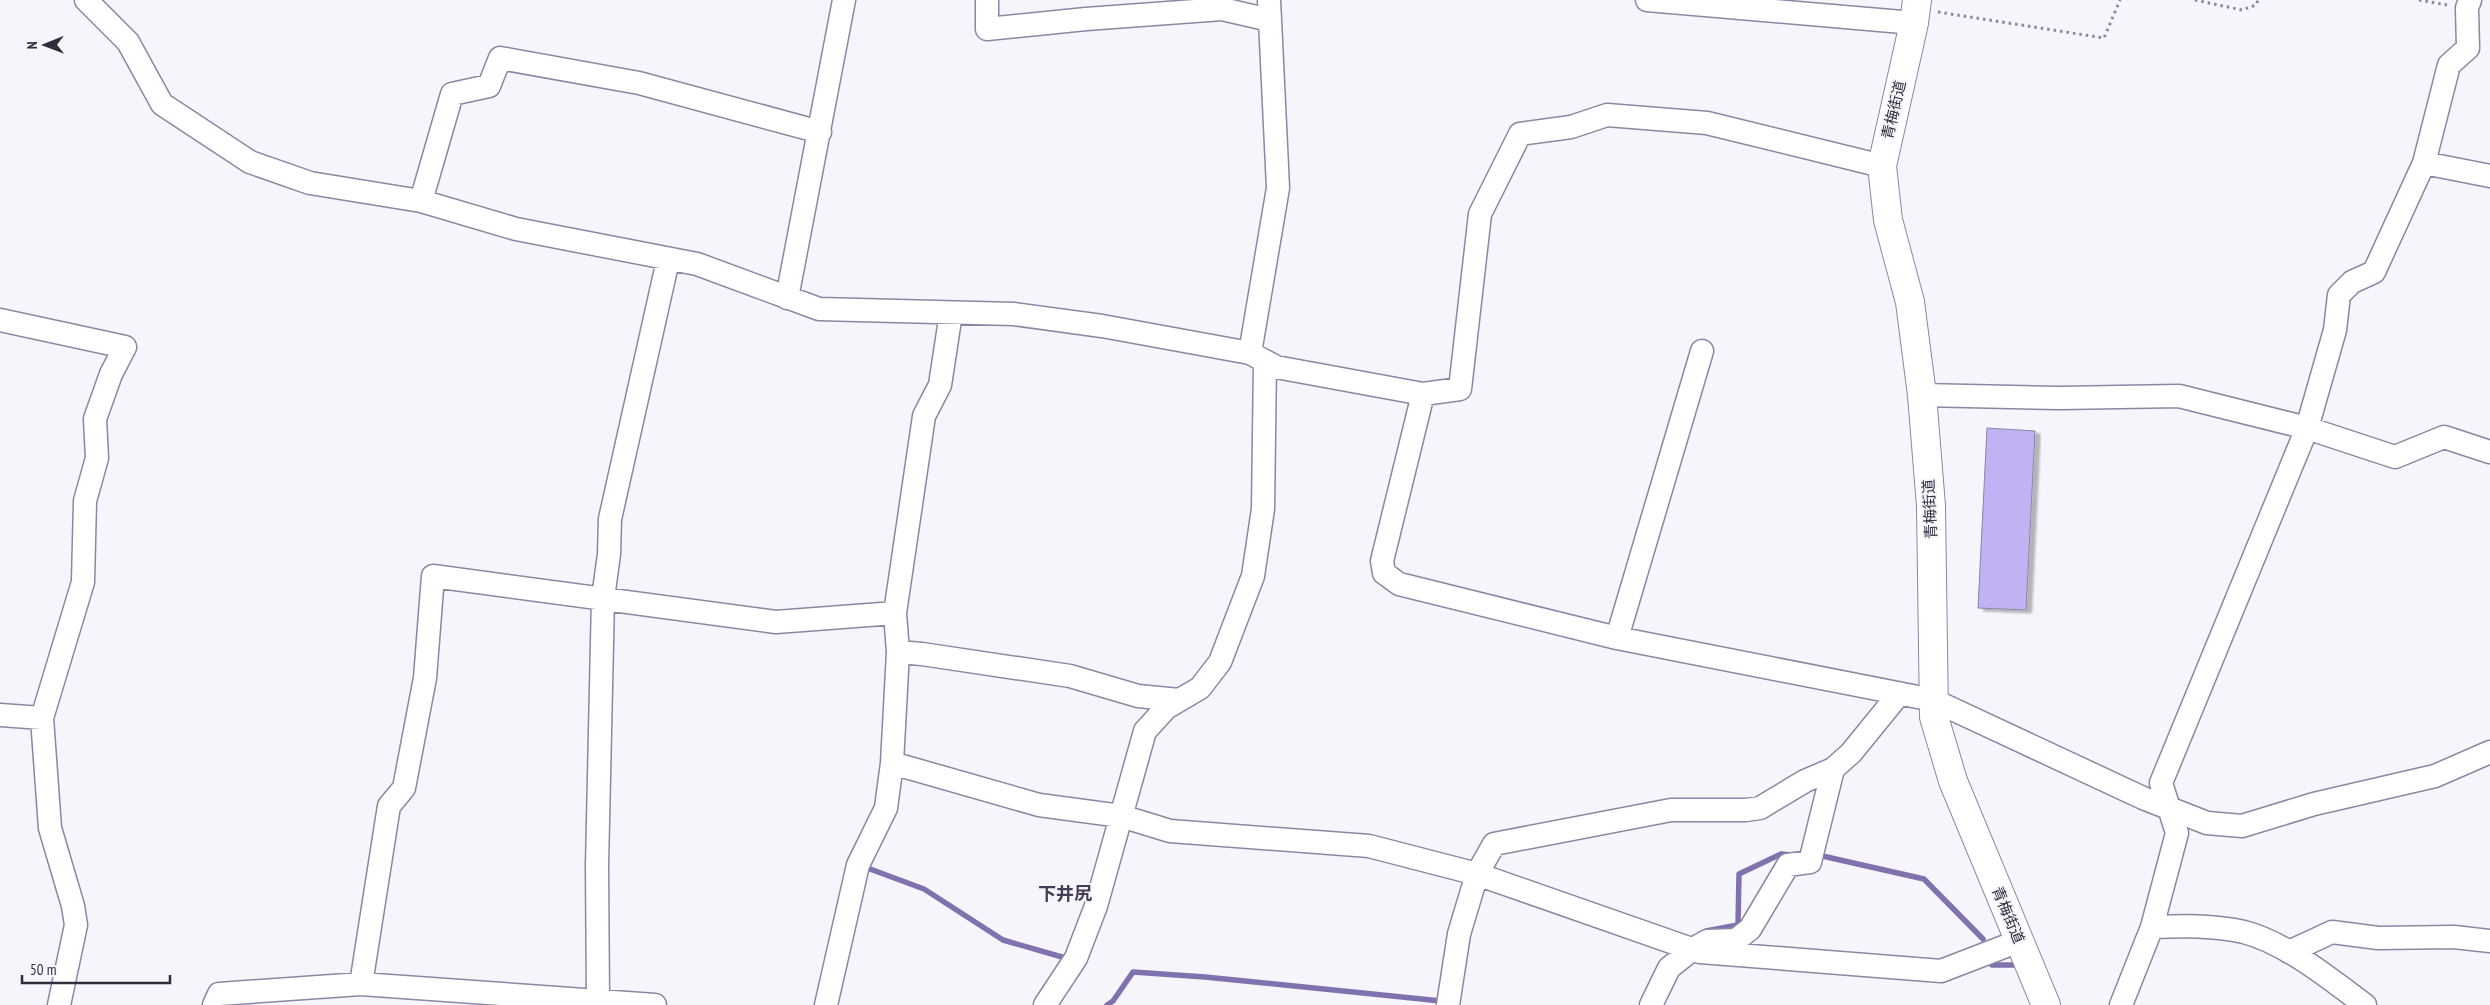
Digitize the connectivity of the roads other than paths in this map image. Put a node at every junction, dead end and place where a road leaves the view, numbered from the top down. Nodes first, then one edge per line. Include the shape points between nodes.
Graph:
1 (86, 0) edge
2 (844, 0) edge
3 (986, 0) edge
4 (1647, 0) edge
5 (2468, 4) edge
6 (1269, 10) edge
7 (1916, 11) edge
8 (820, 132) junction
9 (2424, 163) junction
10 (1882, 166) junction
11 (2490, 176) edge
12 (420, 201) junction
13 (668, 260) junction
14 (787, 298) junction
15 (951, 313) junction
16 (0, 320) edge
17 (1702, 351) dead end
18 (1257, 357) junction
19 (1423, 394) junction
20 (1922, 395) junction
21 (2307, 428) junction
22 (2490, 452) edge
23 (603, 598) junction
24 (895, 613) junction
25 (1617, 638) junction
26 (898, 652) junction
27 (1899, 694) junction
28 (1179, 700) junction
29 (1934, 700) junction
30 (0, 715) edge
31 (42, 718) junction
32 (2490, 752) edge
33 (892, 762) junction
34 (1833, 769) junction
35 (2172, 810) junction
36 (1121, 816) junction
37 (1478, 874) junction
38 (2152, 927) junction
39 (2019, 941) junction
40 (2490, 941) edge
41 (1693, 949) junction
42 (2289, 952) junction
43 (361, 984) junction
44 (598, 1002) junction
45 (59, 1005) edge
46 (214, 1005) edge
47 (655, 1005) edge
48 (826, 1005) edge
49 (1045, 1005) edge
50 (1448, 1005) edge
51 (1651, 1005) edge
52 (2046, 1005) edge
53 (2122, 1005) edge
54 (2365, 1005) edge

1 - 12 street via 128,42 162,104 250,162 310,184
2 - 8 street
3 - 6 street via 987,29 1086,18 1222,9
4 - 7 street
5 - 9 street via 2468,48 2449,65
6 - 18 street via 1278,188
7 - 10 main road, 青梅街道
8 - 12 street via 638,83 500,58 489,86 452,94
8 - 14 street
9 - 11 street
9 - 21 street via 2374,272 2352,282 2339,295 2335,330
10 - 19 street via 1707,123 1607,115 1571,127 1520,134 1480,214 1460,389
10 - 20 main road, 青梅街道 via 1888,220 1910,302
12 - 13 street via 516,229
13 - 14 street via 697,264
13 - 23 street via 610,519
14 - 15 street via 819,309
15 - 18 street via 1014,314 1102,326
15 - 24 street via 940,384 924,416
16 - 31 street via 125,347 111,374 95,419 97,458 85,501 83,582
17 - 25 street
18 - 19 street via 1276,367
18 - 28 street via 1262,509 1253,576 1220,662 1200,688
19 - 25 street via 1382,561 1384,573 1399,584
20 - 21 street via 2179,396
20 - 29 main road, 青梅街道 via 1931,506
21 - 22 street via 2395,457 2444,437
21 - 35 street via 2161,782
23 - 24 street via 776,622
23 - 43 street via 433,576 425,678 404,788 389,806
23 - 44 street via 597,866
24 - 26 street
25 - 27 street
26 - 28 street via 1070,676 1138,696
26 - 33 street
27 - 29 street
27 - 34 street via 1851,753
28 - 36 street via 1166,708 1145,731
29 - 35 street
29 - 39 main road, 青梅街道 via 1934,717 1953,781
30 - 31 street
31 - 45 street via 50,828 76,925
32 - 35 street via 2435,776 2314,804 2242,826 2207,823
33 - 36 street via 1040,804
33 - 48 street via 886,808 858,865
34 - 37 street via 1805,781 1760,808 1671,810 1494,844
34 - 41 street via 1810,862 1788,865 1750,929 1736,940 1707,941
35 - 38 street via 2177,833
36 - 37 street via 1170,831 1369,846
36 - 49 street via 1096,906 1076,958
37 - 41 street
37 - 50 street via 1458,934
38 - 42 street via 2196,925 2244,932
38 - 53 street
39 - 41 street via 1942,971
39 - 52 main road, 青梅街道
40 - 42 street via 2454,937 2378,938 2332,932
41 - 51 street via 1669,968
42 - 54 street
43 - 44 street
43 - 46 street via 219,994
44 - 47 street

